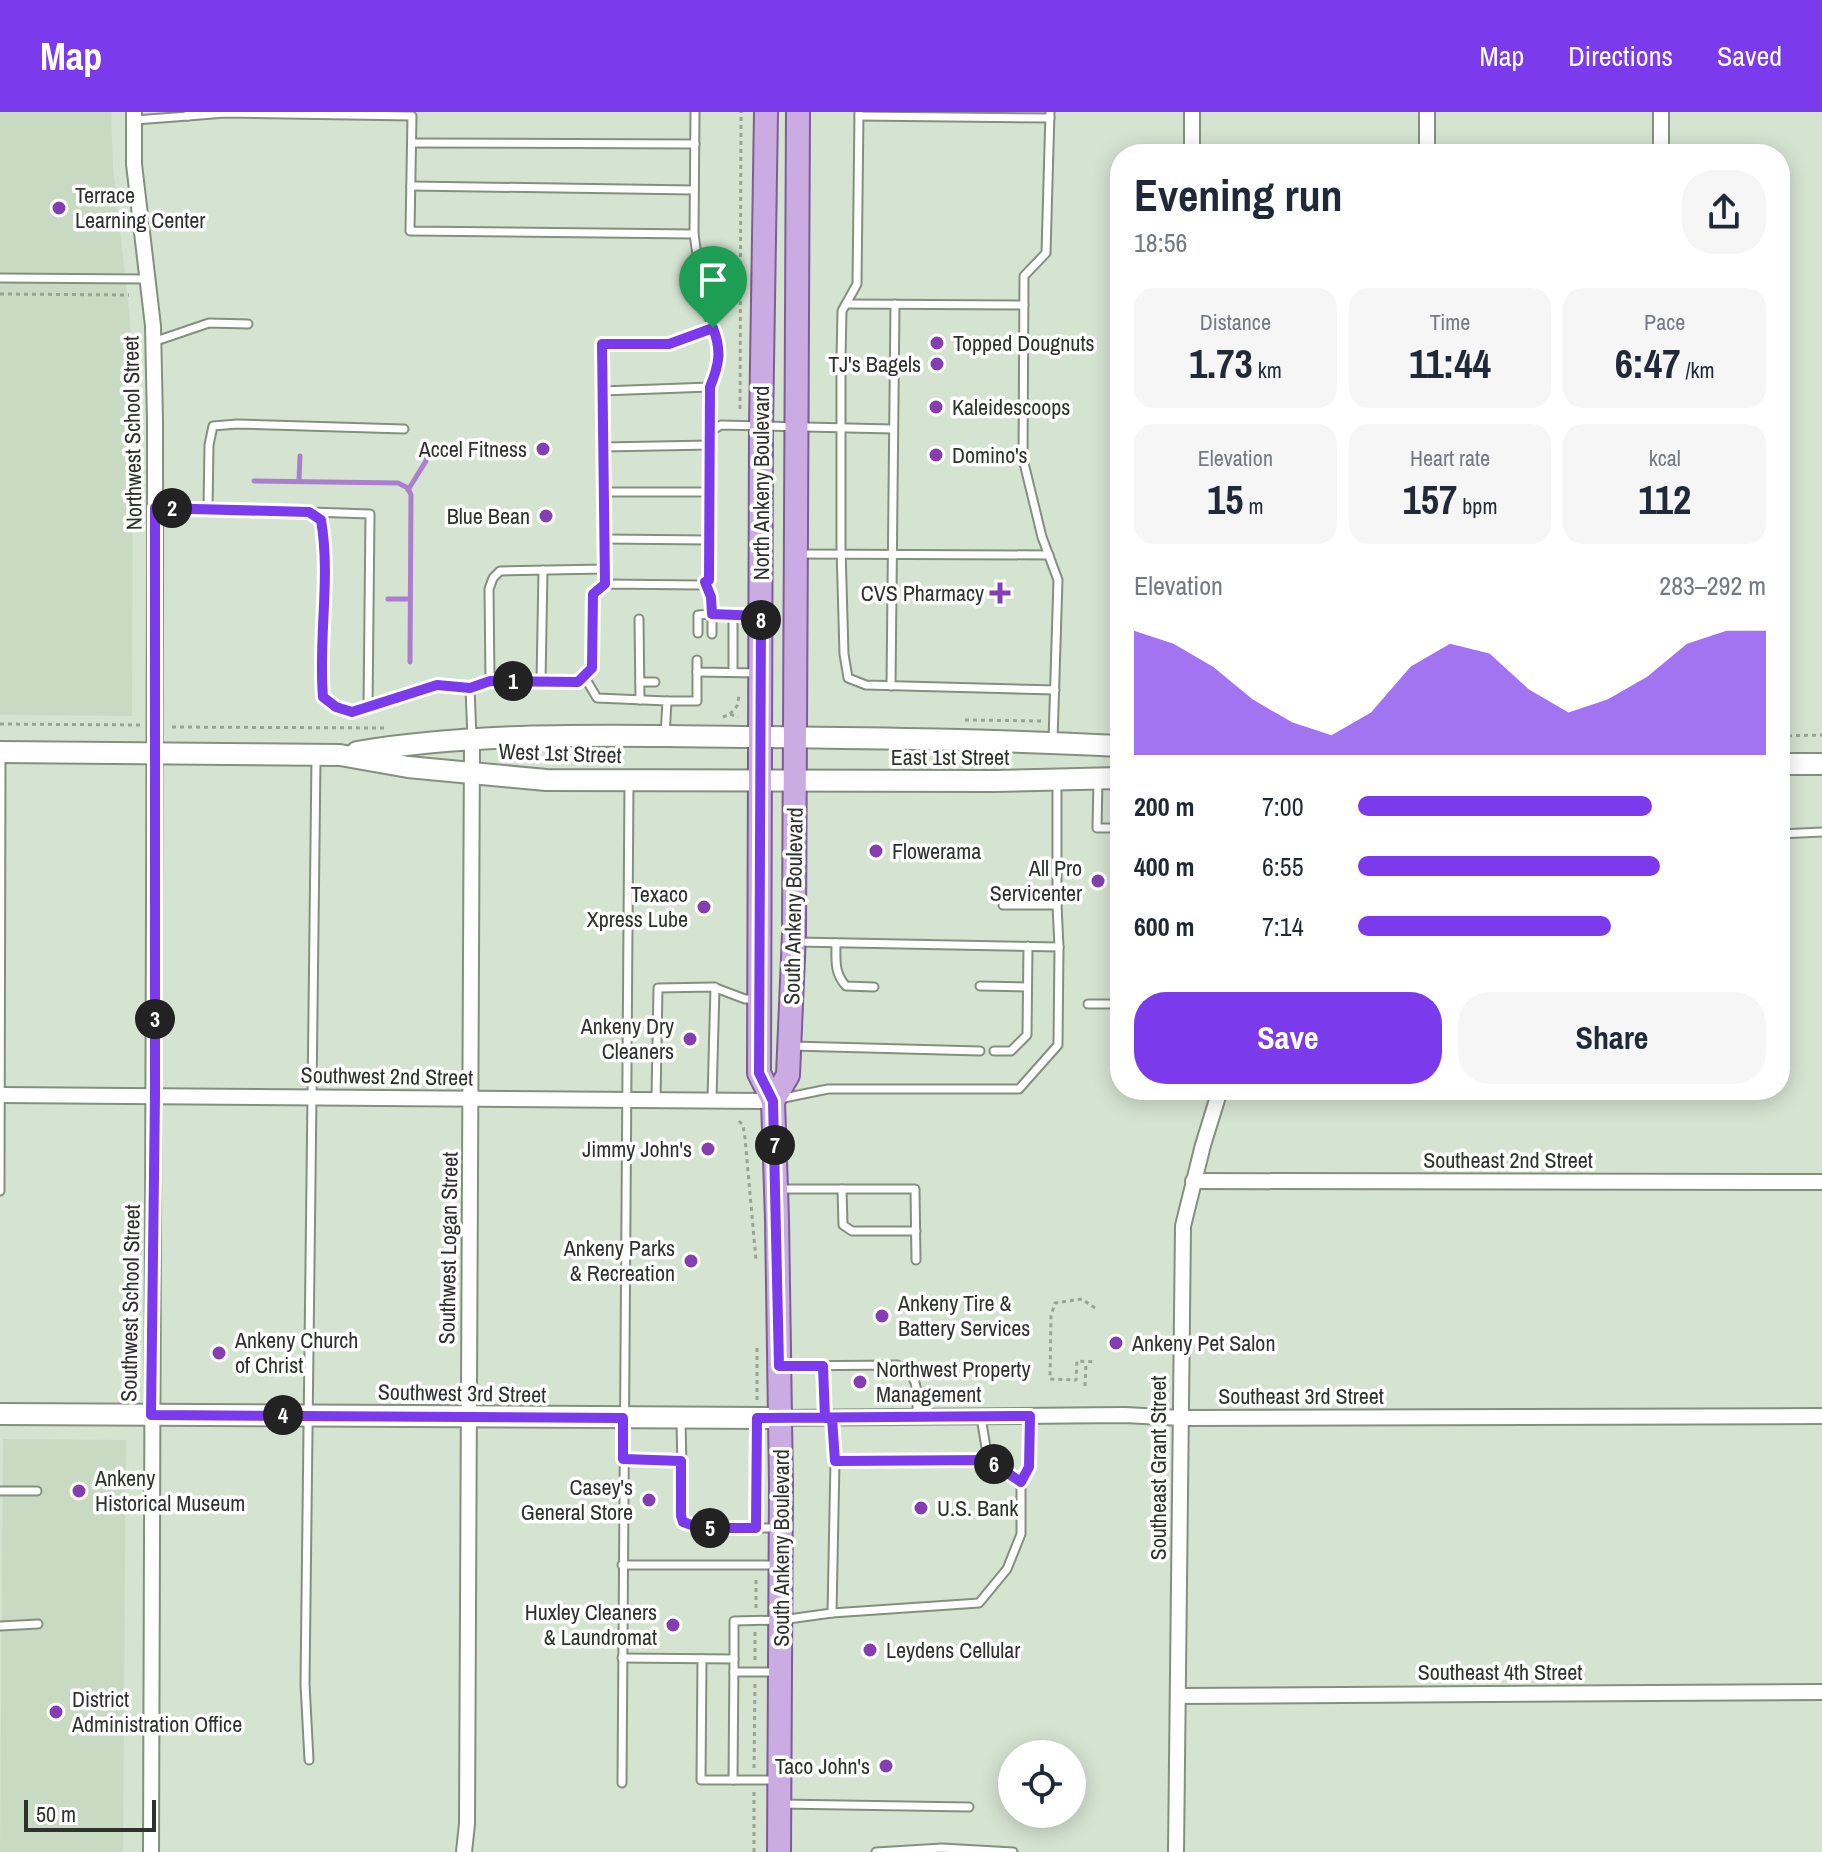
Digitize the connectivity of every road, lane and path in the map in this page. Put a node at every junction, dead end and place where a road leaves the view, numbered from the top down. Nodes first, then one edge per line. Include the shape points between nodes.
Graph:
1 (695, 112) edge
2 (766, 112) edge
3 (798, 112) edge
4 (1192, 112) edge
5 (1427, 112) edge
6 (1661, 112) edge
7 (188, 114) edge
8 (412, 114) edge
9 (859, 114) edge
10 (1050, 115) edge
11 (134, 116) edge
12 (412, 143) junction
13 (695, 144) junction
14 (1192, 144) edge
15 (1427, 144) edge
16 (1661, 144) edge
17 (411, 186) junction
18 (694, 190) junction
19 (694, 234) junction
20 (82, 267) dead end
21 (0, 278) edge
22 (82, 278) junction
23 (147, 279) junction
24 (0, 294) edge
25 (129, 295) dead end
26 (846, 304) junction
27 (895, 304) junction
28 (1024, 305) junction
29 (248, 324) dead end
30 (713, 328) junction
31 (153, 342) junction
32 (710, 387) junction
33 (602, 391) junction
34 (761, 427) junction
35 (797, 428) junction
36 (404, 429) dead end
37 (841, 429) junction
38 (893, 429) junction
39 (711, 431) junction
40 (711, 445) junction
41 (603, 447) junction
42 (603, 492) junction
43 (710, 492) junction
44 (155, 508) junction
45 (208, 508) junction
46 (309, 512) junction
47 (604, 539) junction
48 (709, 540) junction
49 (797, 554) junction
50 (841, 555) junction
51 (891, 555) junction
52 (1049, 555) junction
53 (604, 569) junction
54 (543, 570) junction
55 (705, 582) junction
56 (605, 584) junction
57 (712, 614) junction
58 (733, 615) junction
59 (761, 616) junction
60 (639, 619) dead end
61 (698, 633) dead end
62 (712, 634) dead end
63 (712, 659) dead end
64 (697, 660) dead end
65 (697, 672) junction
66 (711, 672) junction
67 (733, 672) junction
68 (761, 673) junction
69 (584, 676) junction
70 (490, 681) junction
71 (541, 682) junction
72 (640, 682) junction
73 (655, 682) dead end
74 (684, 682) dead end
75 (697, 682) junction
76 (891, 686) junction
77 (470, 688) junction
78 (1055, 690) junction
79 (640, 700) junction
80 (667, 701) junction
81 (368, 708) junction
82 (1822, 735) edge
83 (665, 736) junction
84 (1790, 736) edge
85 (472, 741) junction
86 (1053, 743) junction
87 (1110, 746) edge
88 (0, 752) edge
89 (316, 754) junction
90 (155, 755) junction
91 (340, 755) junction
92 (778, 758) junction
93 (1790, 764) edge
94 (1822, 764) edge
95 (473, 773) junction
96 (1110, 778) edge
97 (1098, 779) junction
98 (629, 780) junction
99 (1057, 780) junction
100 (1110, 828) edge
101 (1822, 832) edge
102 (1790, 834) edge
103 (1003, 905) dead end
104 (1057, 905) junction
105 (794, 942) junction
106 (836, 943) junction
107 (1028, 946) junction
108 (1059, 947) junction
109 (980, 986) dead end
110 (715, 987) junction
111 (874, 987) dead end
112 (1027, 987) junction
113 (759, 999) junction
114 (1088, 1004) dead end
115 (1110, 1004) edge
116 (790, 1046) junction
117 (980, 1051) dead end
118 (994, 1051) dead end
119 (1, 1095) edge
120 (155, 1095) junction
121 (312, 1096) junction
122 (472, 1099) junction
123 (627, 1099) junction
124 (656, 1099) junction
125 (712, 1099) junction
126 (1217, 1100) edge
127 (773, 1101) junction
128 (739, 1121) dead end
129 (1193, 1181) junction
130 (1822, 1182) edge
131 (776, 1189) junction
132 (842, 1189) junction
133 (0, 1191) edge
134 (916, 1231) junction
135 (916, 1260) dead end
136 (757, 1266) dead end
137 (1095, 1308) dead end
138 (758, 1341) dead end
139 (1086, 1362) junction
140 (1096, 1362) dead end
141 (779, 1366) junction
142 (823, 1366) junction
143 (1085, 1386) dead end
144 (0, 1414) edge
145 (151, 1415) junction
146 (309, 1415) junction
147 (1030, 1416) junction
148 (1822, 1416) edge
149 (917, 1417) junction
150 (981, 1417) junction
151 (468, 1418) junction
152 (623, 1418) junction
153 (681, 1418) junction
154 (757, 1418) junction
155 (780, 1418) junction
156 (829, 1418) junction
157 (1181, 1418) junction
158 (623, 1459) junction
159 (988, 1460) junction
160 (681, 1461) junction
161 (835, 1461) junction
162 (1021, 1482) junction
163 (0, 1491) edge
164 (37, 1491) dead end
165 (756, 1528) junction
166 (781, 1528) junction
167 (622, 1565) junction
168 (781, 1565) junction
169 (756, 1566) junction
170 (832, 1613) junction
171 (755, 1620) junction
172 (781, 1620) junction
173 (38, 1624) dead end
174 (0, 1626) edge
175 (622, 1658) junction
176 (702, 1659) junction
177 (734, 1659) junction
178 (734, 1672) junction
179 (755, 1672) junction
180 (780, 1672) junction
181 (1822, 1692) edge
182 (1179, 1696) junction
183 (309, 1760) dead end
184 (733, 1780) junction
185 (754, 1780) junction
186 (779, 1780) junction
187 (622, 1783) dead end
188 (779, 1804) junction
189 (969, 1807) dead end
190 (151, 1852) edge
191 (464, 1852) edge
192 (754, 1852) edge
193 (779, 1852) edge
194 (876, 1852) edge
195 (1013, 1852) edge
196 (1176, 1852) edge

1 - 13 lane
2 - 34 main road, North Ankeny Boulevard
3 - 35 main road, North Ankeny Boulevard
4 - 14 street
5 - 15 street
6 - 16 street
7 - 8 lane
7 - 11 lane
8 - 12 lane
9 - 10 lane
9 - 26 lane via 857,284
10 - 28 lane via 1046,253 1024,276
11 - 23 street, Northwest School Street
12 - 13 lane
12 - 17 lane
13 - 18 lane
17 - 18 lane
17 - 19 lane via 410,231
18 - 19 lane
19 - 30 lane via 704,304
20 - 22 lane
21 - 22 lane
22 - 23 lane
23 - 31 street, Northwest School Street
24 - 25 path
26 - 27 lane
26 - 37 lane
27 - 28 lane
27 - 38 lane
28 - 52 lane via 1023,459
29 - 31 lane via 209,323
30 - 32 lane via 719,365
30 - 33 lane via 669,344 602,344
31 - 44 street, Northwest School Street
32 - 33 lane
32 - 39 lane
33 - 41 lane
34 - 35 lane
34 - 39 lane via 721,425
34 - 59 main road, North Ankeny Boulevard
35 - 37 lane
35 - 49 main road, North Ankeny Boulevard
36 - 45 lane via 213,426
37 - 38 lane
37 - 50 lane
38 - 51 lane
39 - 40 lane
40 - 41 lane
40 - 43 lane
41 - 42 lane
42 - 43 lane
42 - 47 lane
43 - 48 lane
44 - 45 lane
44 - 90 street, Northwest School Street
45 - 46 lane
46 - 81 lane via 321,520 326,546 323,697 352,712
46 - 81 lane via 370,514
47 - 48 lane
47 - 53 lane
48 - 55 lane
49 - 50 lane
49 - 92 main road, North Ankeny Boulevard
50 - 51 lane
50 - 76 lane via 848,678
51 - 52 lane
51 - 76 lane
52 - 78 lane via 1058,580
53 - 54 lane
53 - 56 lane
54 - 70 lane via 500,571 493,578
54 - 71 lane
55 - 56 lane
55 - 57 lane
56 - 69 lane via 593,594 592,668
57 - 58 lane
57 - 61 lane via 698,615
57 - 62 lane
58 - 59 lane
58 - 67 lane
59 - 68 main road, North Ankeny Boulevard
60 - 72 lane
63 - 66 lane
64 - 65 lane
65 - 66 lane
65 - 75 lane
66 - 67 lane
67 - 68 lane
68 - 92 main road, North Ankeny Boulevard
69 - 71 lane via 578,682
69 - 79 lane via 597,698
70 - 71 lane
70 - 77 lane
72 - 73 lane
72 - 79 lane
74 - 75 lane
75 - 80 lane via 697,701
76 - 78 lane
77 - 81 lane via 437,685
77 - 85 lane
78 - 86 lane
79 - 80 lane
80 - 83 lane
82 - 84 path
83 - 85 main road, West 1st Street
83 - 92 main road, West 1st Street
85 - 91 main road, West 1st Street
85 - 95 street, Southwest Logan Street
86 - 87 main road, East 1st Street
86 - 92 main road, East 1st Street
88 - 90 main road, West 1st Street
88 - 119 lane
89 - 90 main road, West 1st Street
89 - 91 main road, West 1st Street
89 - 121 lane
90 - 120 street, Southwest School Street
91 - 95 main road, West 1st Street
92 - 98 main road, West 1st Street
92 - 99 main road, East 1st Street
92 - 105 main road, South Ankeny Boulevard
92 - 113 main road, South Ankeny Boulevard
93 - 94 main road
95 - 98 main road, West 1st Street
95 - 122 street, Southwest Logan Street
96 - 97 main road, East 1st Street
97 - 99 main road, East 1st Street
97 - 100 lane via 1097,828
98 - 123 lane
99 - 104 lane
101 - 102 lane
103 - 104 lane
104 - 108 lane
105 - 106 lane
105 - 116 main road, South Ankeny Boulevard
106 - 107 lane
106 - 111 lane via 838,977 846,986
107 - 108 lane
107 - 112 lane
108 - 127 lane via 1058,1045 1019,1089 828,1089
109 - 112 lane
110 - 113 lane
110 - 124 lane via 658,988
110 - 125 lane
112 - 118 lane via 1027,1035 1011,1051
113 - 127 main road, South Ankeny Boulevard via 759,1073
114 - 115 lane
116 - 117 lane
116 - 127 main road, South Ankeny Boulevard via 788,1075
119 - 120 street, Southwest 2nd Street
119 - 133 lane
120 - 121 street, Southwest 2nd Street
120 - 145 street, Southwest School Street
121 - 122 street, Southwest 2nd Street
121 - 146 lane
122 - 123 street, Southwest 2nd Street
122 - 151 street, Southwest Logan Street
123 - 124 street, Southwest 2nd Street
123 - 152 lane
124 - 125 street, Southwest 2nd Street
125 - 127 street, Southwest 2nd Street
126 - 129 street, Southeast Grant Street
127 - 131 main road, South Ankeny Boulevard
128 - 136 path
129 - 130 street, Southeast 2nd Street
129 - 157 street, Southeast Grant Street via 1183,1226
131 - 132 lane
131 - 141 main road, South Ankeny Boulevard
132 - 134 lane via 845,1229
132 - 134 lane via 915,1189
134 - 135 lane
137 - 139 path via 1074,1299 1055,1303 1051,1316 1050,1379 1076,1380 1077,1361
138 - 154 path
139 - 140 path
139 - 143 path
141 - 142 lane
141 - 155 main road, South Ankeny Boulevard
142 - 149 lane via 908,1369 916,1379
142 - 156 lane
144 - 145 main road, Southwest 3rd Street
145 - 146 main road, Southwest 3rd Street
145 - 190 street, Southwest School Street
146 - 151 main road, Southwest 3rd Street
146 - 183 lane
147 - 150 street, Southeast 3rd Street
147 - 157 street, Southeast 3rd Street
147 - 162 lane via 1029,1467
148 - 157 street, Southeast 3rd Street
149 - 150 street, Southeast 3rd Street
149 - 156 street, Southeast 3rd Street
150 - 159 lane
151 - 152 main road, Southwest 3rd Street
151 - 191 street, Southwest Logan Street
152 - 153 main road, Southwest 3rd Street
152 - 158 lane
153 - 154 main road, Southwest 3rd Street
153 - 160 lane
154 - 155 main road, Southwest 3rd Street
154 - 165 path
155 - 156 street, Southeast 3rd Street
155 - 166 main road, South Ankeny Boulevard
156 - 161 lane
157 - 182 street, Southeast Grant Street
158 - 160 lane
158 - 167 lane
159 - 161 lane
159 - 162 lane
160 - 165 lane via 683,1522 700,1528
161 - 170 lane
162 - 170 lane via 1021,1534 1007,1569 979,1603
163 - 164 lane
165 - 166 lane
166 - 168 main road, South Ankeny Boulevard
167 - 169 lane
167 - 175 lane
168 - 169 lane
168 - 172 main road, South Ankeny Boulevard
169 - 171 path
170 - 172 lane
171 - 172 lane
171 - 177 lane via 734,1621
171 - 179 path
172 - 180 main road, South Ankeny Boulevard
173 - 174 lane
175 - 176 lane
175 - 187 lane
176 - 177 lane
176 - 184 lane via 701,1780
177 - 178 lane
178 - 179 lane
178 - 184 lane
179 - 180 lane
179 - 185 path
180 - 186 main road, South Ankeny Boulevard
181 - 182 street, Southeast 4th Street
182 - 196 street, Southeast Grant Street
184 - 185 lane
185 - 186 lane
185 - 192 path
186 - 188 main road, South Ankeny Boulevard
188 - 189 lane
188 - 193 main road, South Ankeny Boulevard
194 - 195 lane

